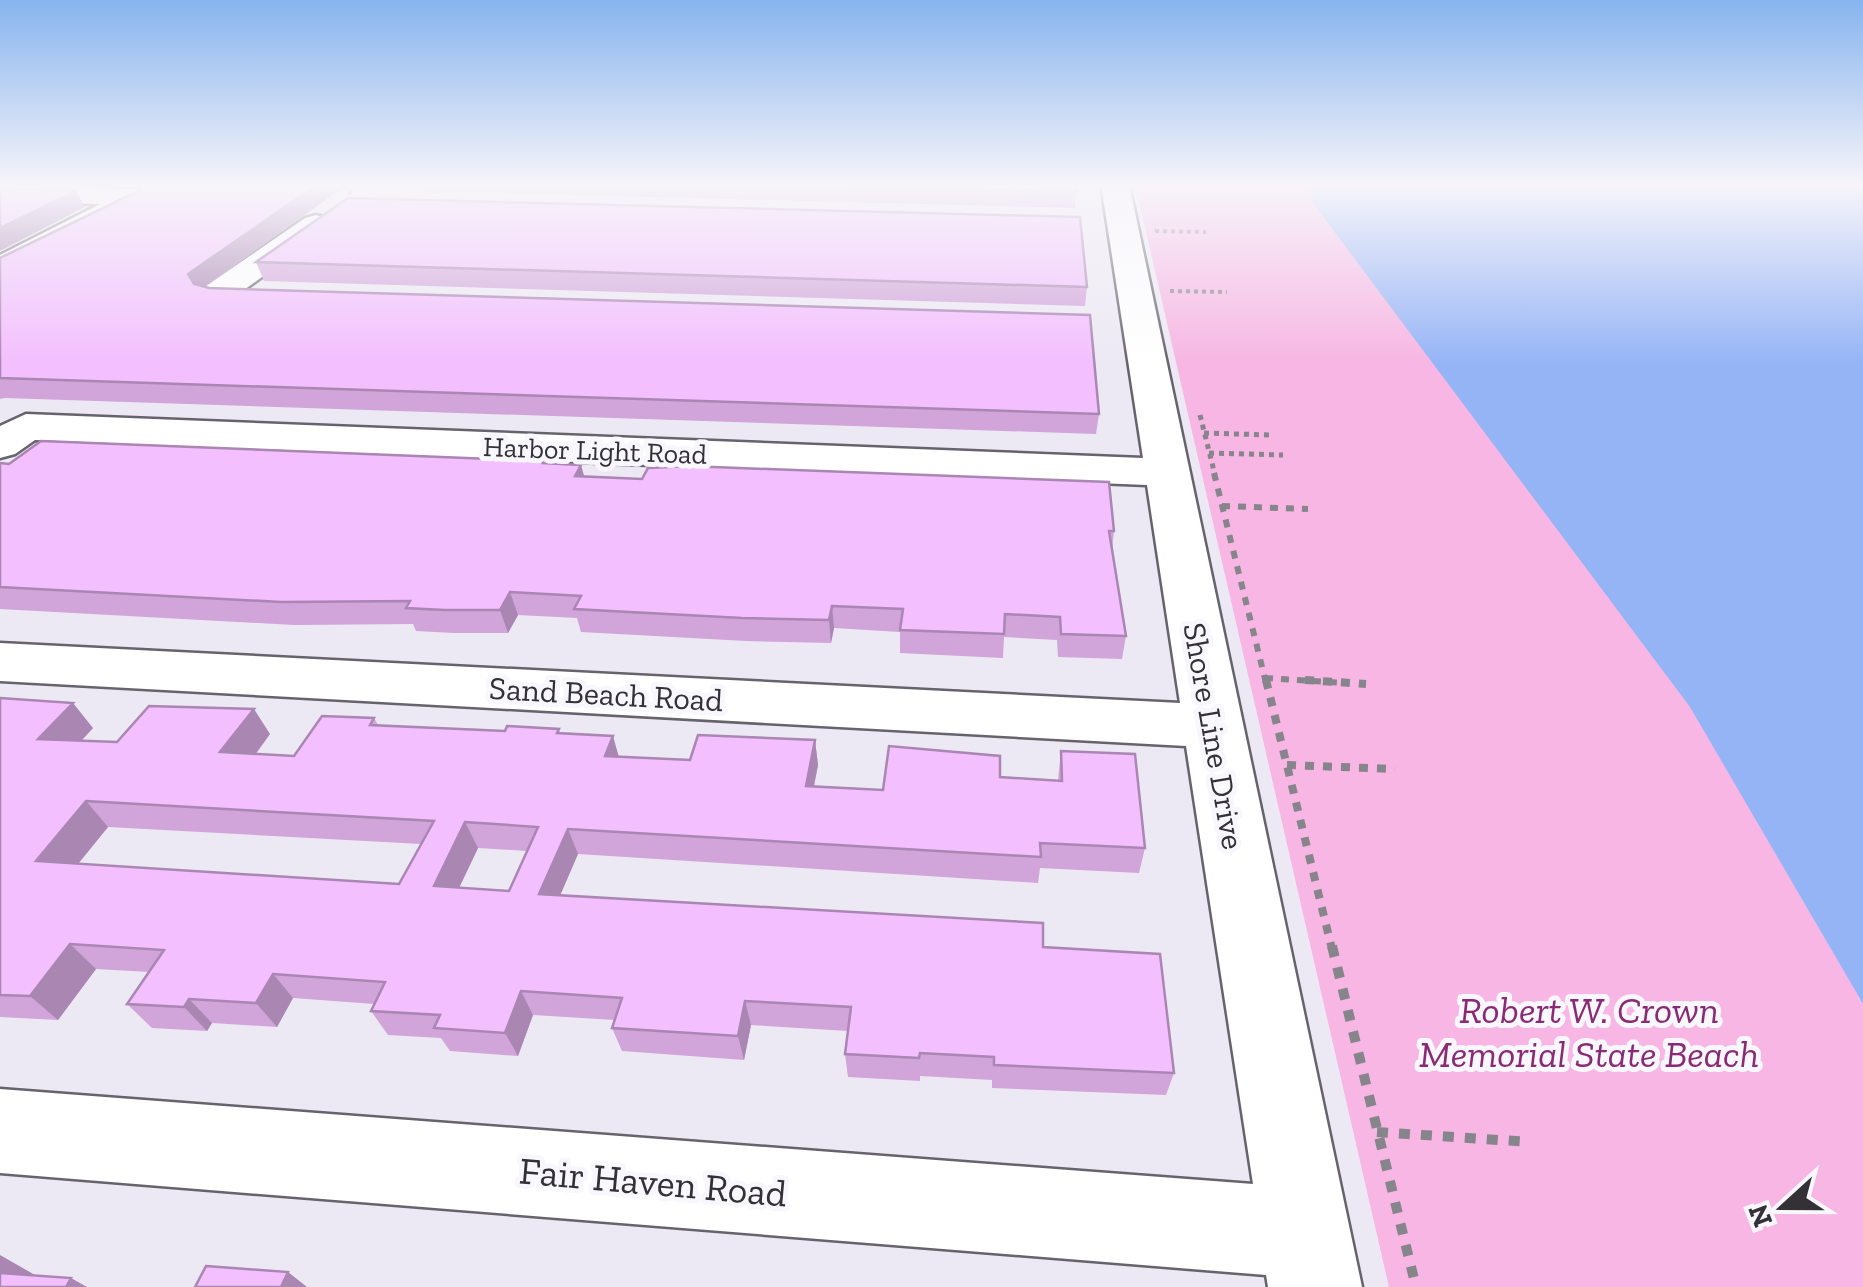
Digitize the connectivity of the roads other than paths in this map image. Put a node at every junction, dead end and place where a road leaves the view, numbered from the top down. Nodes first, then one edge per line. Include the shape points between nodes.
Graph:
1 (46, 244) edge
2 (284, 244) edge
3 (1128, 244) edge
4 (0, 268) edge
5 (277, 295) edge
6 (13, 436) edge
7 (1187, 463) junction
8 (0, 662) edge
9 (1212, 726) junction
10 (0, 1130) edge
11 (1310, 1260) edge

1 - 4 street
2 - 5 street via 218,293
3 - 7 street, Shore Line Drive via 1138,317
6 - 7 street, Harbor Light Road
7 - 9 street, Shore Line Drive
8 - 9 street, Sand Beach Road
9 - 11 street, Shore Line Drive
10 - 11 street, Fair Haven Road

